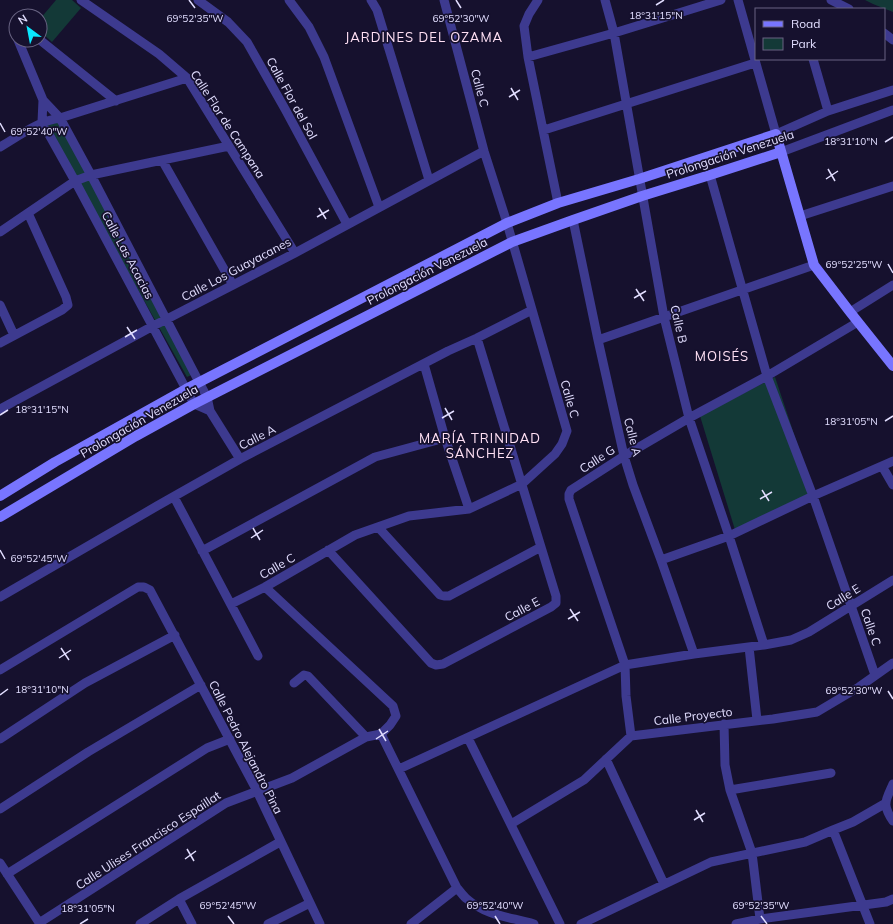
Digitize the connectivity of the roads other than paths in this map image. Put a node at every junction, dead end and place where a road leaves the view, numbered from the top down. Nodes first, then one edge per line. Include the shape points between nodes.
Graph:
1 (81, 0) edge
2 (198, 0) edge
3 (289, 0) edge
4 (371, 0) edge
5 (444, 0) edge
6 (538, 0) edge
7 (605, 0) edge
8 (721, 0) edge
9 (738, 0) edge
10 (831, 0) edge
11 (847, 8) edge
12 (614, 33) junction
13 (885, 34) edge
14 (893, 40) edge
15 (48, 46) edge
16 (21, 48) edge
17 (528, 57) junction
18 (813, 60) edge
19 (755, 63) junction
20 (187, 78) junction
21 (893, 90) edge
22 (43, 100) junction
23 (116, 101) junction
24 (626, 104) junction
25 (893, 110) edge
26 (828, 112) junction
27 (60, 118) junction
28 (42, 122) junction
29 (544, 130) junction
30 (776, 134) junction
31 (229, 146) junction
32 (0, 147) edge
33 (484, 151) junction
34 (781, 152) junction
35 (162, 160) junction
36 (91, 174) junction
37 (710, 175) junction
38 (639, 179) junction
39 (429, 180) junction
40 (75, 181) junction
41 (893, 186) edge
42 (642, 196) junction
43 (558, 203) junction
44 (379, 207) junction
45 (28, 213) junction
46 (800, 216) junction
47 (573, 220) junction
48 (507, 223) junction
49 (347, 224) junction
50 (0, 232) edge
51 (512, 242) junction
52 (295, 252) junction
53 (814, 265) junction
54 (233, 285) junction
55 (893, 285) edge
56 (742, 289) junction
57 (0, 305) edge
58 (532, 310) junction
59 (850, 312) junction
60 (664, 317) junction
61 (166, 319) junction
62 (858, 322) junction
63 (153, 326) junction
64 (14, 335) junction
65 (478, 338) junction
66 (598, 340) junction
67 (0, 343) edge
68 (424, 364) junction
69 (893, 366) edge
70 (767, 376) junction
71 (199, 382) junction
72 (186, 389) junction
73 (207, 397) junction
74 (194, 404) junction
75 (0, 409) edge
76 (210, 410) junction
77 (689, 418) junction
78 (445, 438) junction
79 (624, 456) junction
80 (240, 459) junction
81 (893, 461) edge
82 (882, 466) junction
83 (522, 484) junction
84 (893, 485) edge
85 (0, 496) edge
86 (174, 496) junction
87 (813, 496) junction
88 (469, 509) junction
89 (0, 517) edge
90 (378, 527) junction
91 (729, 536) junction
92 (541, 547) junction
93 (202, 550) junction
94 (328, 550) junction
95 (661, 560) junction
96 (893, 580) edge
97 (265, 587) junction
98 (0, 597) edge
99 (231, 604) junction
100 (851, 606) junction
101 (175, 635) junction
102 (764, 645) junction
103 (750, 647) junction
104 (694, 654) junction
105 (258, 656) dead end
106 (893, 663) edge
107 (625, 665) junction
108 (0, 670) edge
109 (875, 675) junction
110 (294, 682) dead end
111 (201, 685) junction
112 (757, 720) junction
113 (724, 724) junction
114 (381, 734) junction
115 (631, 736) junction
116 (366, 737) junction
117 (468, 738) junction
118 (0, 739) edge
119 (230, 739) junction
120 (606, 759) junction
121 (399, 769) junction
122 (831, 773) dead end
123 (893, 784) edge
124 (730, 790) junction
125 (257, 791) junction
126 (886, 803) junction
127 (0, 809) edge
128 (893, 821) edge
129 (511, 824) junction
130 (833, 830) junction
131 (280, 842) junction
132 (752, 853) junction
133 (0, 863) edge
134 (7, 874) junction
135 (664, 884) junction
136 (457, 888) junction
137 (179, 899) junction
138 (893, 899) edge
139 (310, 903) junction
140 (862, 905) junction
141 (760, 919) junction
142 (40, 924) edge
143 (140, 924) edge
144 (192, 924) edge
145 (268, 924) edge
146 (320, 924) edge
147 (411, 924) edge
148 (534, 924) edge
149 (560, 924) edge
150 (581, 924) edge
151 (736, 924) edge
152 (870, 924) edge

1 - 20 street, Calle Flor de Campana via 159,54
2 - 49 street, Calle Flor del Sol via 228,22 247,42
3 - 44 street via 309,27 324,57
4 - 39 street via 377,10
5 - 33 street, Calle C
6 - 17 street via 524,26
7 - 12 street, Calle B
8 - 12 street
9 - 19 street
10 - 11 street
12 - 17 street
12 - 24 street, Calle B
13 - 14 street
15 - 23 street
16 - 22 street, Calle Las Acacias
17 - 29 street
18 - 26 street
19 - 24 street
19 - 30 street
20 - 23 street
20 - 31 street, Calle Flor de Campana
21 - 26 street, Prolongación Venezuela
22 - 27 street, Calle Las Acacias
22 - 28 street, Calle Las Acacias
23 - 27 street
24 - 29 street
24 - 38 street, Calle B
25 - 34 street, Prolongación Venezuela
26 - 30 street, Prolongación Venezuela
27 - 28 street
27 - 36 street, Calle Las Acacias
28 - 32 street
28 - 40 street, Calle Las Acacias
29 - 43 street
30 - 34 street
30 - 38 street, Prolongación Venezuela
31 - 35 street
31 - 52 street, Calle Flor de Campana
33 - 39 street, Calle Los Guayacanes
33 - 48 street, Calle C
34 - 37 street, Prolongación Venezuela
34 - 46 street
35 - 36 street
35 - 54 street
36 - 40 street
36 - 61 street, Calle Las Acacias
37 - 42 street, Prolongación Venezuela
37 - 56 street, Calle C
38 - 42 street, Calle B
38 - 43 street, Prolongación Venezuela
39 - 44 street, Calle Los Guayacanes
40 - 45 street
40 - 63 street, Calle Las Acacias
41 - 46 street
42 - 47 street, Prolongación Venezuela
42 - 60 street, Calle B
43 - 48 street, Prolongación Venezuela
44 - 49 street, Calle Los Guayacanes
45 - 50 street
45 - 64 street via 68,305
46 - 53 street
47 - 51 street, Prolongación Venezuela
47 - 66 street, Calle A
48 - 51 street, Calle C
48 - 71 street, Prolongación Venezuela
49 - 52 street, Calle Los Guayacanes
51 - 58 street, Calle C
51 - 73 street, Prolongación Venezuela
52 - 54 street, Calle Los Guayacanes
53 - 56 street
53 - 59 street
54 - 61 street, Calle Los Guayacanes
55 - 59 street
56 - 60 street
56 - 70 street, Calle C
57 - 64 street
58 - 65 street, Calle A
58 - 83 street, Calle C via 567,431 556,454
59 - 62 street
60 - 66 street
60 - 77 street, Calle B
61 - 63 street, Calle Los Guayacanes
61 - 71 street, Calle Las Acacias
62 - 69 street
62 - 70 street, Calle G
63 - 72 street, Calle Las Acacias
63 - 75 street, Calle Los Guayacanes
64 - 67 street
65 - 68 street, Calle A
65 - 83 street, Calle E
66 - 79 street, Calle A
68 - 78 street
68 - 80 street, Calle A
70 - 77 street, Calle G
70 - 87 street, Calle C
71 - 72 street, Prolongación Venezuela
71 - 73 street, Calle Las Acacias
72 - 74 street, Calle Las Acacias
72 - 85 street, Prolongación Venezuela via 55,462
73 - 74 street, Prolongación Venezuela
73 - 76 street, Calle Las Acacias
74 - 76 street
74 - 89 street, Prolongación Venezuela
76 - 80 street, Calle Las Acacias
77 - 79 street, Calle G
77 - 91 street, Calle B
78 - 88 street
78 - 93 street via 375,457
79 - 95 street, Calle A
79 - 107 street, Calle G via 571,490 569,499
80 - 86 street, Calle A
81 - 82 street
82 - 84 street
82 - 87 street
83 - 88 street, Calle C
83 - 92 street, Calle E
86 - 93 street
86 - 98 street, Calle A
87 - 91 street
87 - 100 street, Calle C
88 - 90 street, Calle C via 409,516
90 - 92 street via 440,595 444,596 449,596
90 - 94 street, Calle C via 355,535
91 - 95 street
91 - 102 street, Calle B
92 - 94 street, Calle E via 556,602 443,664 436,665 431,663
93 - 99 street
94 - 97 street, Calle C
95 - 104 street, Calle A
96 - 100 street, Calle E
97 - 99 street, Calle C
97 - 114 street via 393,706 396,716
99 - 105 street
100 - 102 street, Calle E via 809,632 791,640
100 - 109 street, Calle C
101 - 108 street, Calle Pedro Alejandro Pina via 150,590 138,587
101 - 111 street, Calle Pedro Alejandro Pina
101 - 118 street via 84,683
102 - 103 street, Calle E
103 - 104 street, Calle E
103 - 112 street
104 - 107 street, Calle E
106 - 109 street, Calle Proyecto
107 - 115 street, Calle G
107 - 117 street, Calle E
109 - 112 street, Calle Proyecto via 818,711
110 - 116 street via 304,675 308,676
111 - 119 street, Calle Pedro Alejandro Pina
111 - 127 street via 88,752
112 - 113 street, Calle Proyecto
113 - 115 street, Calle Proyecto
113 - 124 street via 724,756
114 - 116 street, Calle Ulises Francisco Espaillat
114 - 121 street
115 - 120 street
116 - 125 street, Calle Ulises Francisco Espaillat via 292,778
117 - 121 street, Calle E
117 - 129 street
119 - 125 street, Calle Pedro Alejandro Pina
119 - 134 street via 208,748
120 - 129 street via 584,780
120 - 135 street
121 - 136 street
122 - 124 street
123 - 126 street
124 - 132 street
125 - 131 street, Calle Pedro Alejandro Pina
125 - 142 street, Calle Ulises Francisco Espaillat via 226,802
126 - 128 street
126 - 130 street
129 - 149 street
130 - 132 street via 805,842
130 - 140 street
131 - 137 street
131 - 139 street, Calle Pedro Alejandro Pina
132 - 135 street via 711,862
132 - 141 street
133 - 134 street
134 - 142 street
135 - 150 street
136 - 147 street
136 - 148 street via 478,908
137 - 143 street
137 - 144 street
138 - 140 street
139 - 145 street
139 - 146 street, Calle Pedro Alejandro Pina
140 - 141 street
140 - 152 street
141 - 151 street

